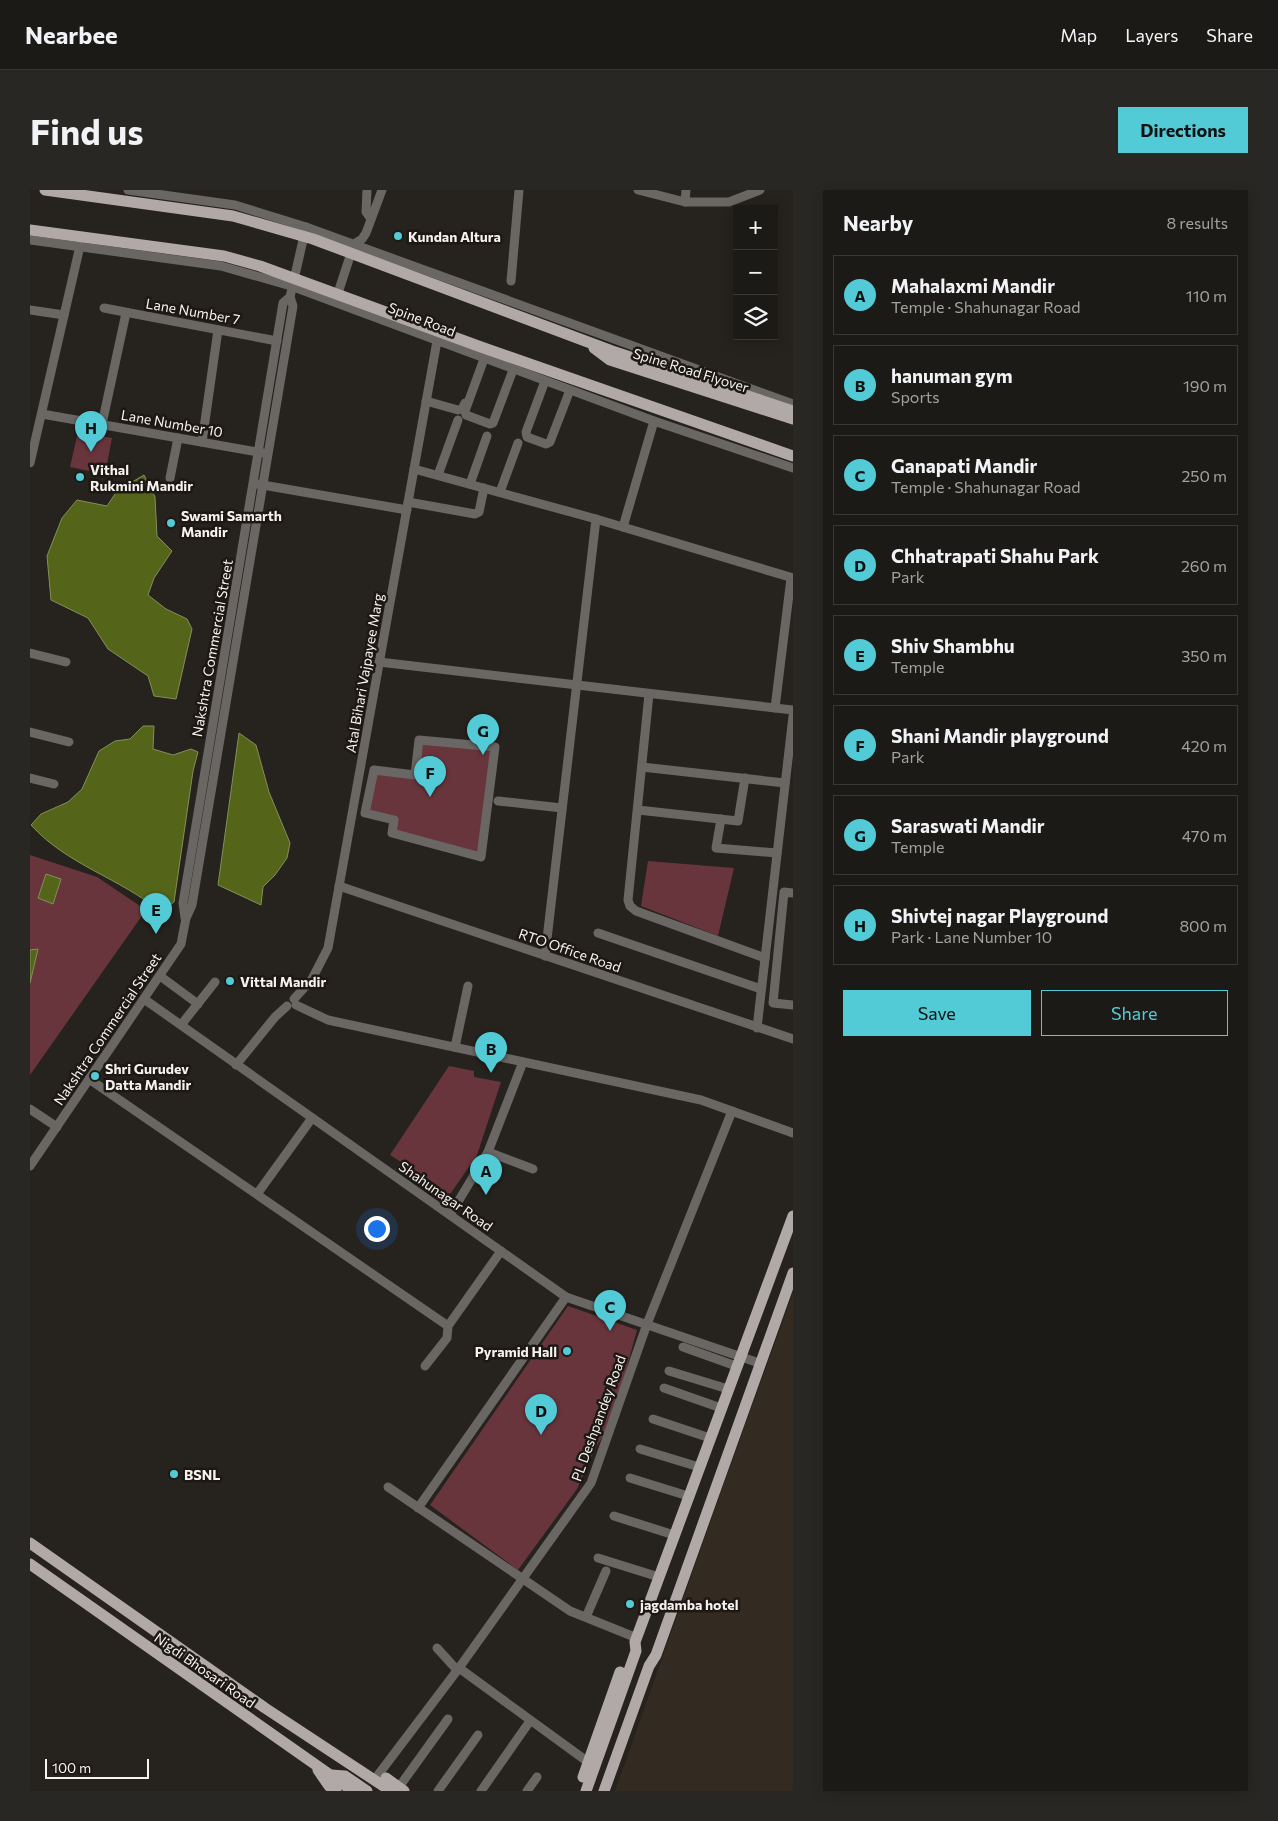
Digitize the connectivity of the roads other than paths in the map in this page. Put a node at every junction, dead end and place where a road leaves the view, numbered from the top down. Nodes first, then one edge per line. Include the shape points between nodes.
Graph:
1 (45, 190) edge
2 (128, 190) edge
3 (367, 190) edge
4 (382, 190) edge
5 (519, 190) edge
6 (638, 190) edge
7 (686, 190) edge
8 (760, 190) edge
9 (150, 191) edge
10 (685, 202) junction
11 (371, 219) junction
12 (30, 230) edge
13 (305, 232) junction
14 (30, 240) edge
15 (80, 246) junction
16 (352, 249) junction
17 (511, 281) dead end
18 (292, 282) junction
19 (338, 293) junction
20 (290, 297) junction
21 (104, 308) dead end
22 (30, 310) edge
23 (126, 313) junction
24 (64, 315) junction
25 (218, 330) junction
26 (277, 341) junction
27 (437, 341) junction
28 (585, 341) junction
29 (483, 359) junction
30 (513, 370) junction
31 (545, 381) junction
32 (570, 390) junction
33 (426, 401) junction
34 (793, 404) edge
35 (793, 411) edge
36 (42, 414) junction
37 (793, 419) edge
38 (654, 421) junction
39 (460, 423) dead end
40 (102, 424) junction
41 (487, 436) dead end
42 (178, 438) junction
43 (202, 442) junction
44 (518, 443) dead end
45 (263, 453) junction
46 (793, 456) edge
47 (30, 463) edge
48 (793, 468) edge
49 (414, 469) junction
50 (440, 476) junction
51 (170, 478) dead end
52 (258, 484) junction
53 (470, 484) junction
54 (484, 488) junction
55 (500, 492) junction
56 (408, 506) junction
57 (596, 519) junction
58 (623, 527) junction
59 (792, 578) edge
60 (30, 653) edge
61 (66, 662) dead end
62 (379, 662) junction
63 (577, 685) junction
64 (649, 694) junction
65 (774, 708) junction
66 (793, 710) edge
67 (793, 716) edge
68 (30, 732) edge
69 (69, 742) dead end
70 (642, 767) junction
71 (30, 778) edge
72 (745, 778) junction
73 (785, 783) junction
74 (54, 784) dead end
75 (498, 801) dead end
76 (562, 808) junction
77 (638, 810) junction
78 (365, 813) joint
79 (720, 819) junction
80 (777, 852) junction
81 (339, 886) junction
82 (793, 893) edge
83 (598, 933) dead end
84 (545, 956) junction
85 (765, 958) junction
86 (160, 976) junction
87 (215, 982) dead end
88 (468, 986) dead end
89 (761, 989) junction
90 (144, 999) junction
91 (293, 1003) junction
92 (198, 1004) junction
93 (793, 1005) edge
94 (182, 1026) junction
95 (757, 1028) junction
96 (793, 1039) edge
97 (455, 1047) junction
98 (523, 1062) junction
99 (236, 1065) junction
100 (89, 1079) junction
101 (30, 1108) edge
102 (732, 1111) junction
103 (312, 1118) junction
104 (57, 1127) junction
105 (793, 1133) edge
106 (488, 1152) junction
107 (30, 1166) edge
108 (533, 1169) dead end
109 (256, 1194) junction
110 (450, 1215) junction
111 (793, 1216) edge
112 (501, 1251) junction
113 (793, 1274) edge
114 (566, 1297) junction
115 (647, 1324) junction
116 (448, 1326) junction
117 (683, 1347) dead end
118 (738, 1361) junction
119 (759, 1363) junction
120 (425, 1366) dead end
121 (669, 1371) dead end
122 (664, 1388) dead end
123 (728, 1389) junction
124 (721, 1408) junction
125 (653, 1419) dead end
126 (710, 1438) junction
127 (640, 1448) dead end
128 (699, 1467) junction
129 (630, 1478) dead end
130 (388, 1487) dead end
131 (688, 1496) junction
132 (418, 1508) junction
133 (614, 1516) dead end
134 (674, 1535) junction
135 (30, 1543) edge
136 (598, 1558) dead end
137 (30, 1564) edge
138 (606, 1571) dead end
139 (659, 1577) junction
140 (522, 1578) junction
141 (586, 1617) junction
142 (636, 1643) junction
143 (437, 1648) dead end
144 (656, 1655) junction
145 (458, 1669) junction
146 (448, 1719) dead end
147 (530, 1721) junction
148 (478, 1735) dead end
149 (588, 1762) junction
150 (312, 1763) junction
151 (358, 1770) junction
152 (330, 1775) junction
153 (378, 1775) junction
154 (537, 1777) dead end
155 (398, 1790) edge
156 (336, 1791) edge
157 (353, 1791) edge
158 (367, 1791) edge
159 (438, 1791) edge
160 (481, 1791) edge
161 (527, 1791) edge
162 (578, 1791) edge
163 (586, 1791) edge
164 (604, 1791) edge
165 (610, 1791) edge

1 - 13 main road via 233,216
2 - 9 street
3 - 11 street via 366,212
4 - 11 street
5 - 17 street
6 - 10 street
7 - 10 street
8 - 10 street via 729,202
9 - 13 street via 235,206
11 - 16 street via 362,239
12 - 18 main road, Spine Road via 224,256
13 - 16 main road
13 - 18 street, Nakshtra Commercial Street
14 - 15 street, Spine Road
15 - 18 street, Spine Road via 222,266
15 - 24 street
16 - 19 street
16 - 28 main road
16 - 34 street
18 - 19 main road, Spine Road
18 - 20 street, Nakshtra Commercial Street
18 - 27 street, Spine Road
19 - 46 main road, Spine Road via 481,347
20 - 26 street, Nakshtra Commercial Street via 283,303
20 - 45 street, Nakshtra Commercial Street via 293,306
21 - 23 street, Lane Number 7
22 - 24 street
23 - 25 street, Lane Number 7
23 - 40 street
24 - 36 street
25 - 26 street, Lane Number 7
25 - 43 street
26 - 45 street, Nakshtra Commercial Street
27 - 29 street, Spine Road
27 - 33 street, Atal Bihari Vajpayee Marg
28 - 35 main road
28 - 37 main road, Spine Road Flyover via 610,360
29 - 30 street, Spine Road
29 - 30 street via 464,411 466,415 490,424
29 - 33 street via 462,409
30 - 31 street, Spine Road
31 - 32 street, Spine Road
31 - 32 street via 526,432 527,437 546,444 550,442
32 - 38 street, Spine Road
33 - 49 street, Atal Bihari Vajpayee Marg
36 - 40 street, Lane Number 10
36 - 47 street
38 - 48 street, Spine Road
38 - 58 street
39 - 50 street
40 - 42 street, Lane Number 10
41 - 53 street
42 - 43 street, Lane Number 10
42 - 51 street
43 - 45 street, Lane Number 10
44 - 55 street
45 - 52 street, Nakshtra Commercial Street
49 - 50 street
49 - 56 street, Atal Bihari Vajpayee Marg
50 - 53 street
52 - 56 street
52 - 86 street, Nakshtra Commercial Street via 183,903 186,918 181,944
53 - 54 street
54 - 55 street
54 - 56 street via 479,512 474,514
55 - 57 street
56 - 62 street, Atal Bihari Vajpayee Marg
57 - 58 street
57 - 63 street
58 - 59 street
59 - 65 street
60 - 61 street
62 - 63 street
62 - 81 street, Atal Bihari Vajpayee Marg
63 - 64 street
63 - 76 street
64 - 65 street
64 - 70 street
65 - 66 street
67 - 73 street
68 - 69 street
70 - 72 street
70 - 77 street
71 - 74 street
72 - 73 street
72 - 79 street via 738,821
73 - 80 street
75 - 76 street
76 - 84 street
77 - 79 street
77 - 85 street via 630,906 636,911
78 - 78 street via 374,770 415,775 419,740 495,747 481,857 392,833 394,820
79 - 80 street via 716,848
80 - 85 street
81 - 84 street, RTO Office Road
81 - 91 street, Atal Bihari Vajpayee Marg via 322,964
82 - 93 street via 784,892 773,1003
83 - 89 street
84 - 95 street, RTO Office Road
85 - 89 street
86 - 90 street, Nakshtra Commercial Street
86 - 92 street
87 - 92 street
88 - 97 street
89 - 95 street
90 - 94 street, Shahunagar Road
90 - 100 street, Nakshtra Commercial Street
91 - 97 street via 328,1020
91 - 99 street, Atal Bihari Vajpayee Marg via 274,1017
92 - 94 street
94 - 99 street, Shahunagar Road
95 - 96 street, RTO Office Road
97 - 98 street
98 - 102 street via 701,1100
98 - 106 street
99 - 103 street, Shahunagar Road
100 - 104 street, Nakshtra Commercial Street
100 - 109 street
101 - 104 street
102 - 105 street
102 - 115 street, PL Deshpandey Road
103 - 109 street
103 - 110 street, Shahunagar Road
104 - 107 street, Nakshtra Commercial Street
106 - 108 street
106 - 110 street
109 - 116 street
110 - 112 street, Shahunagar Road
111 - 118 main road
112 - 114 street, Shahunagar Road
112 - 116 street
113 - 119 main road
114 - 115 street, Shahunagar Road
114 - 132 street
115 - 118 street, Shahunagar Road
115 - 140 street, PL Deshpandey Road via 591,1483
116 - 120 street via 447,1338
117 - 118 street
118 - 119 street, Shahunagar Road
118 - 123 main road
119 - 144 main road
121 - 123 street
122 - 124 street
123 - 124 main road
124 - 126 main road
125 - 126 street
126 - 128 main road
127 - 128 street
128 - 131 main road
129 - 131 street
130 - 132 street
131 - 134 main road
132 - 140 street
133 - 134 street
134 - 139 main road
135 - 151 main road, Nigdi Bhosari Road
136 - 139 street
137 - 150 main road, Nigdi Bhosari Road
138 - 141 street
139 - 142 main road
140 - 141 street via 570,1611
140 - 145 street, PL Deshpandey Road
141 - 142 street
142 - 149 main road via 628,1649
142 - 163 main road
143 - 145 street
144 - 164 main road via 649,1666
144 - 165 main road via 656,1666
145 - 147 street
145 - 153 street, PL Deshpandey Road
146 - 155 street
147 - 149 street
147 - 160 street
148 - 159 street
149 - 162 main road
150 - 152 main road, Nigdi Bhosari Road
150 - 156 main road
151 - 153 main road
151 - 155 main road, Nigdi Bhosari Road
152 - 157 main road
152 - 158 main road, Nigdi Bhosari Road via 345,1776
153 - 155 main road
154 - 161 street

